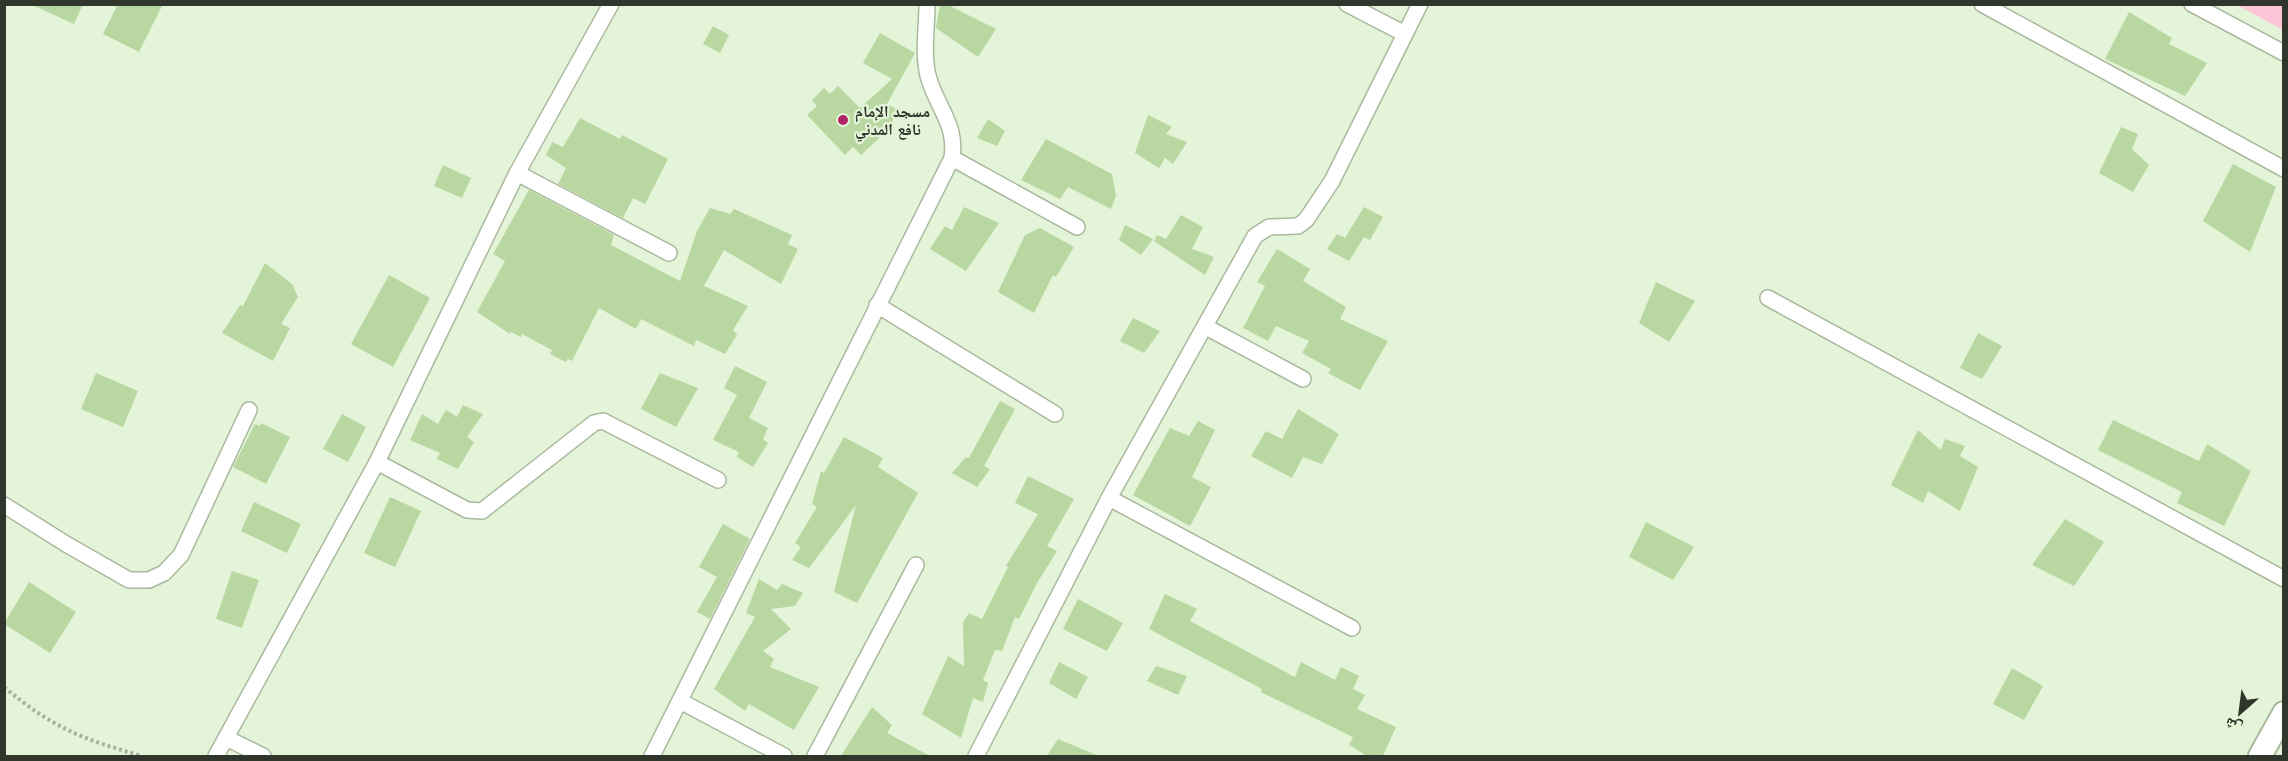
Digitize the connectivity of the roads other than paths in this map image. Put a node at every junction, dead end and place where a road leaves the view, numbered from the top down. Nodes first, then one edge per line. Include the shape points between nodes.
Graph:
1 (611, 4) edge
2 (927, 4) edge
3 (1347, 4) edge
4 (1420, 4) edge
5 (1982, 4) edge
6 (2192, 4) edge
7 (1405, 34) junction
8 (2283, 53) edge
9 (952, 158) junction
10 (2283, 168) edge
11 (517, 173) junction
12 (1077, 226) dead end
13 (669, 253) dead end
14 (1768, 298) dead end
15 (877, 304) junction
16 (1206, 327) junction
17 (1303, 379) dead end
18 (249, 410) dead end
19 (1055, 414) dead end
20 (377, 462) junction
21 (718, 480) dead end
22 (1109, 498) junction
23 (4, 505) edge
24 (916, 565) dead end
25 (2283, 579) edge
26 (1352, 628) dead end
27 (682, 702) junction
28 (2283, 713) edge
29 (226, 738) junction
30 (216, 756) edge
31 (263, 756) edge
32 (652, 756) edge
33 (784, 756) edge
34 (815, 756) edge
35 (976, 756) edge
36 (2260, 756) edge

1 - 11 street
2 - 9 street via 929,79 950,125 954,141
3 - 7 street
4 - 7 street
5 - 10 street
6 - 8 street
7 - 16 street via 1332,181 1306,220 1298,226 1269,227 1255,236
9 - 12 street
9 - 15 street
11 - 13 street
11 - 20 street
14 - 25 street
15 - 19 street
15 - 27 street
16 - 17 street
16 - 22 street
18 - 23 street via 181,555 165,573 149,580 129,580
20 - 21 street via 467,510 482,511 594,423 603,421
20 - 29 street
22 - 26 street
22 - 35 street
24 - 34 street
27 - 32 street
27 - 33 street
28 - 36 main road
29 - 30 street
29 - 31 street

